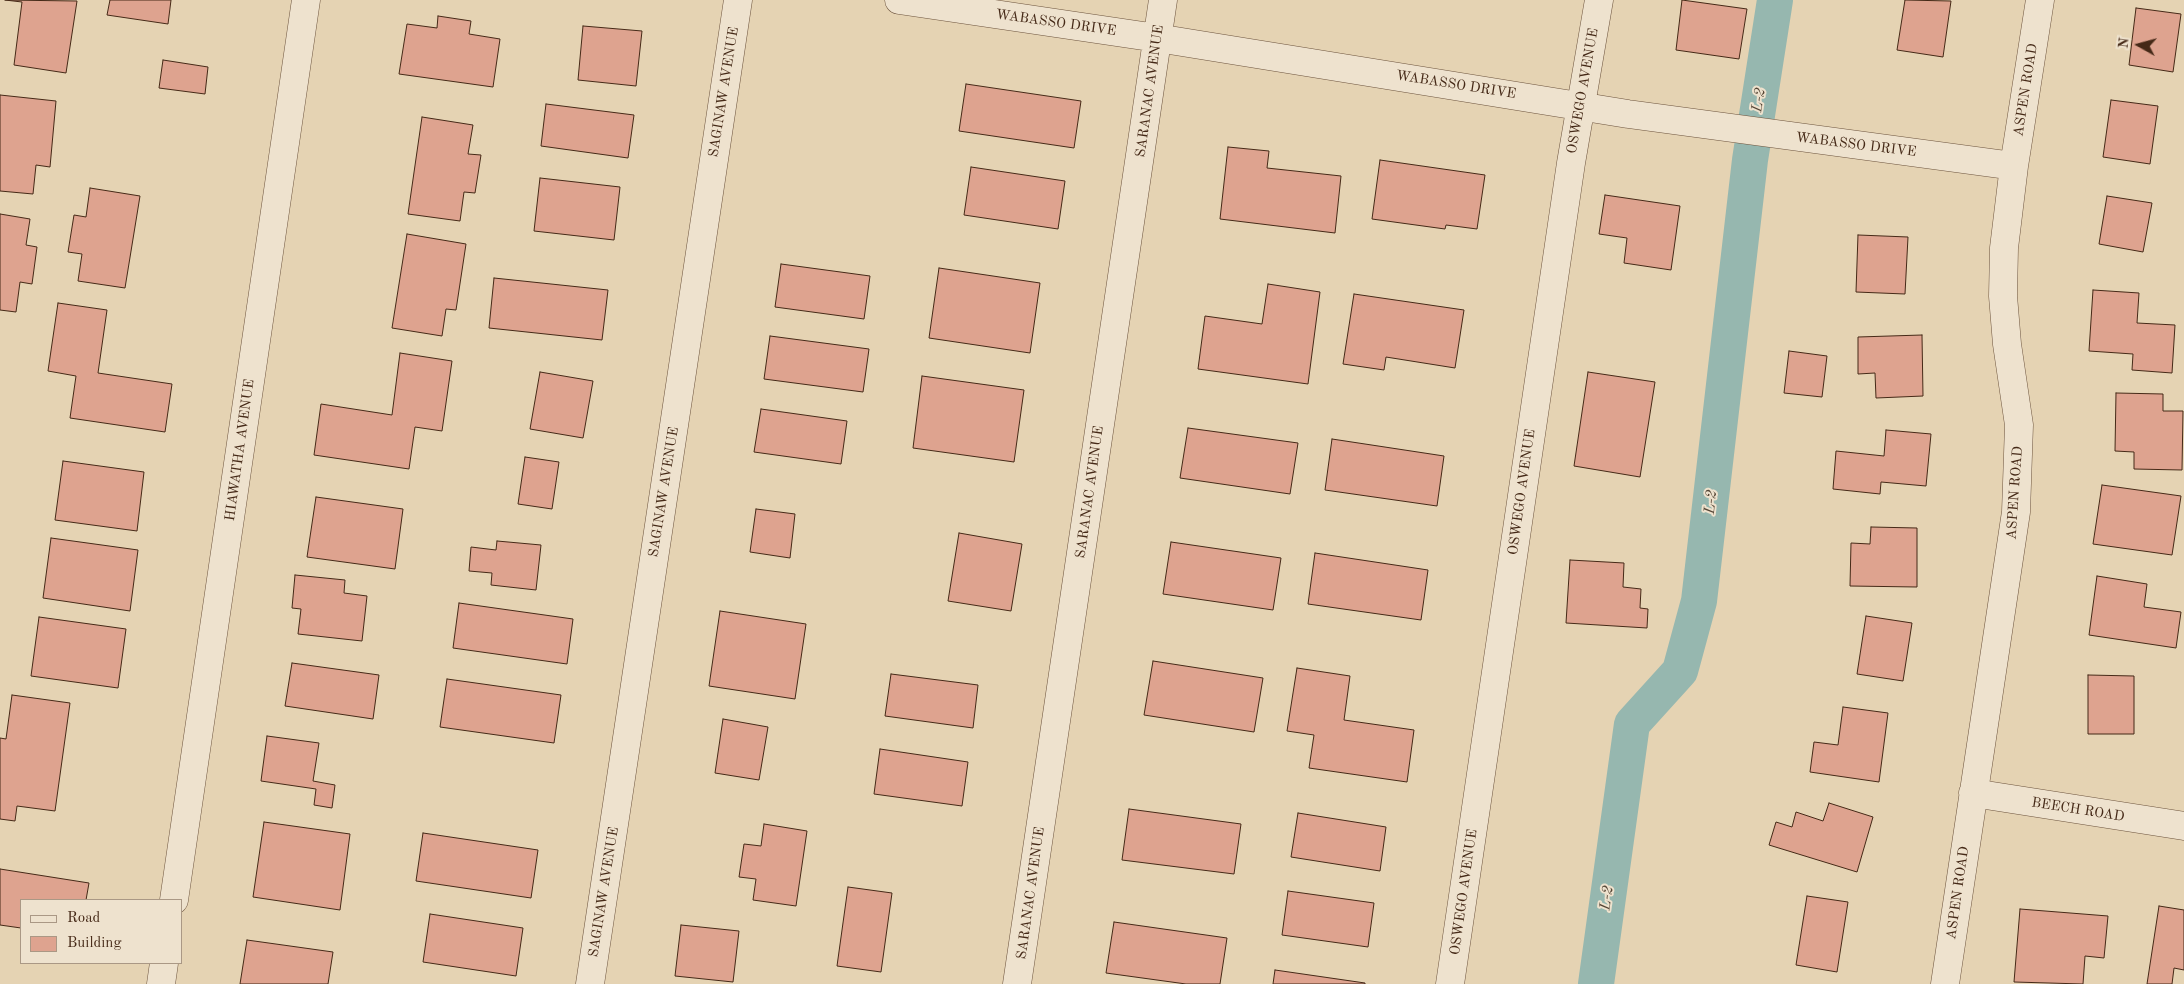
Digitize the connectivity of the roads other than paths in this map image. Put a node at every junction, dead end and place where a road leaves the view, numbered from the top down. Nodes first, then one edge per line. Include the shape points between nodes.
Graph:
1 (306, 0) edge
2 (738, 0) edge
3 (898, 0) edge
4 (1163, 0) edge
5 (1599, 0) edge
6 (2040, 0) edge
7 (1158, 38) junction
8 (1581, 106) junction
9 (2014, 166) junction
10 (1973, 793) junction
11 (2184, 826) edge
12 (174, 899) edge
13 (164, 964) edge
14 (161, 984) edge
15 (590, 984) edge
16 (1017, 984) edge
17 (1450, 984) edge
18 (1945, 984) edge

1 - 12 street, HIAWATHA AVENUE
2 - 15 street, SAGINAW AVENUE
3 - 7 street, WABASSO DRIVE
4 - 7 street, SARANAC AVENUE
5 - 8 street, OSWEGO AVENUE
6 - 9 street, ASPEN ROAD
7 - 8 street, WABASSO DRIVE
7 - 16 street, SARANAC AVENUE
8 - 9 street, WABASSO DRIVE
8 - 17 street, OSWEGO AVENUE
9 - 10 street, ASPEN ROAD via 2004,248 2003,296 2019,425 2019,484
10 - 11 street, BEECH ROAD
10 - 18 street, ASPEN ROAD
13 - 14 street

